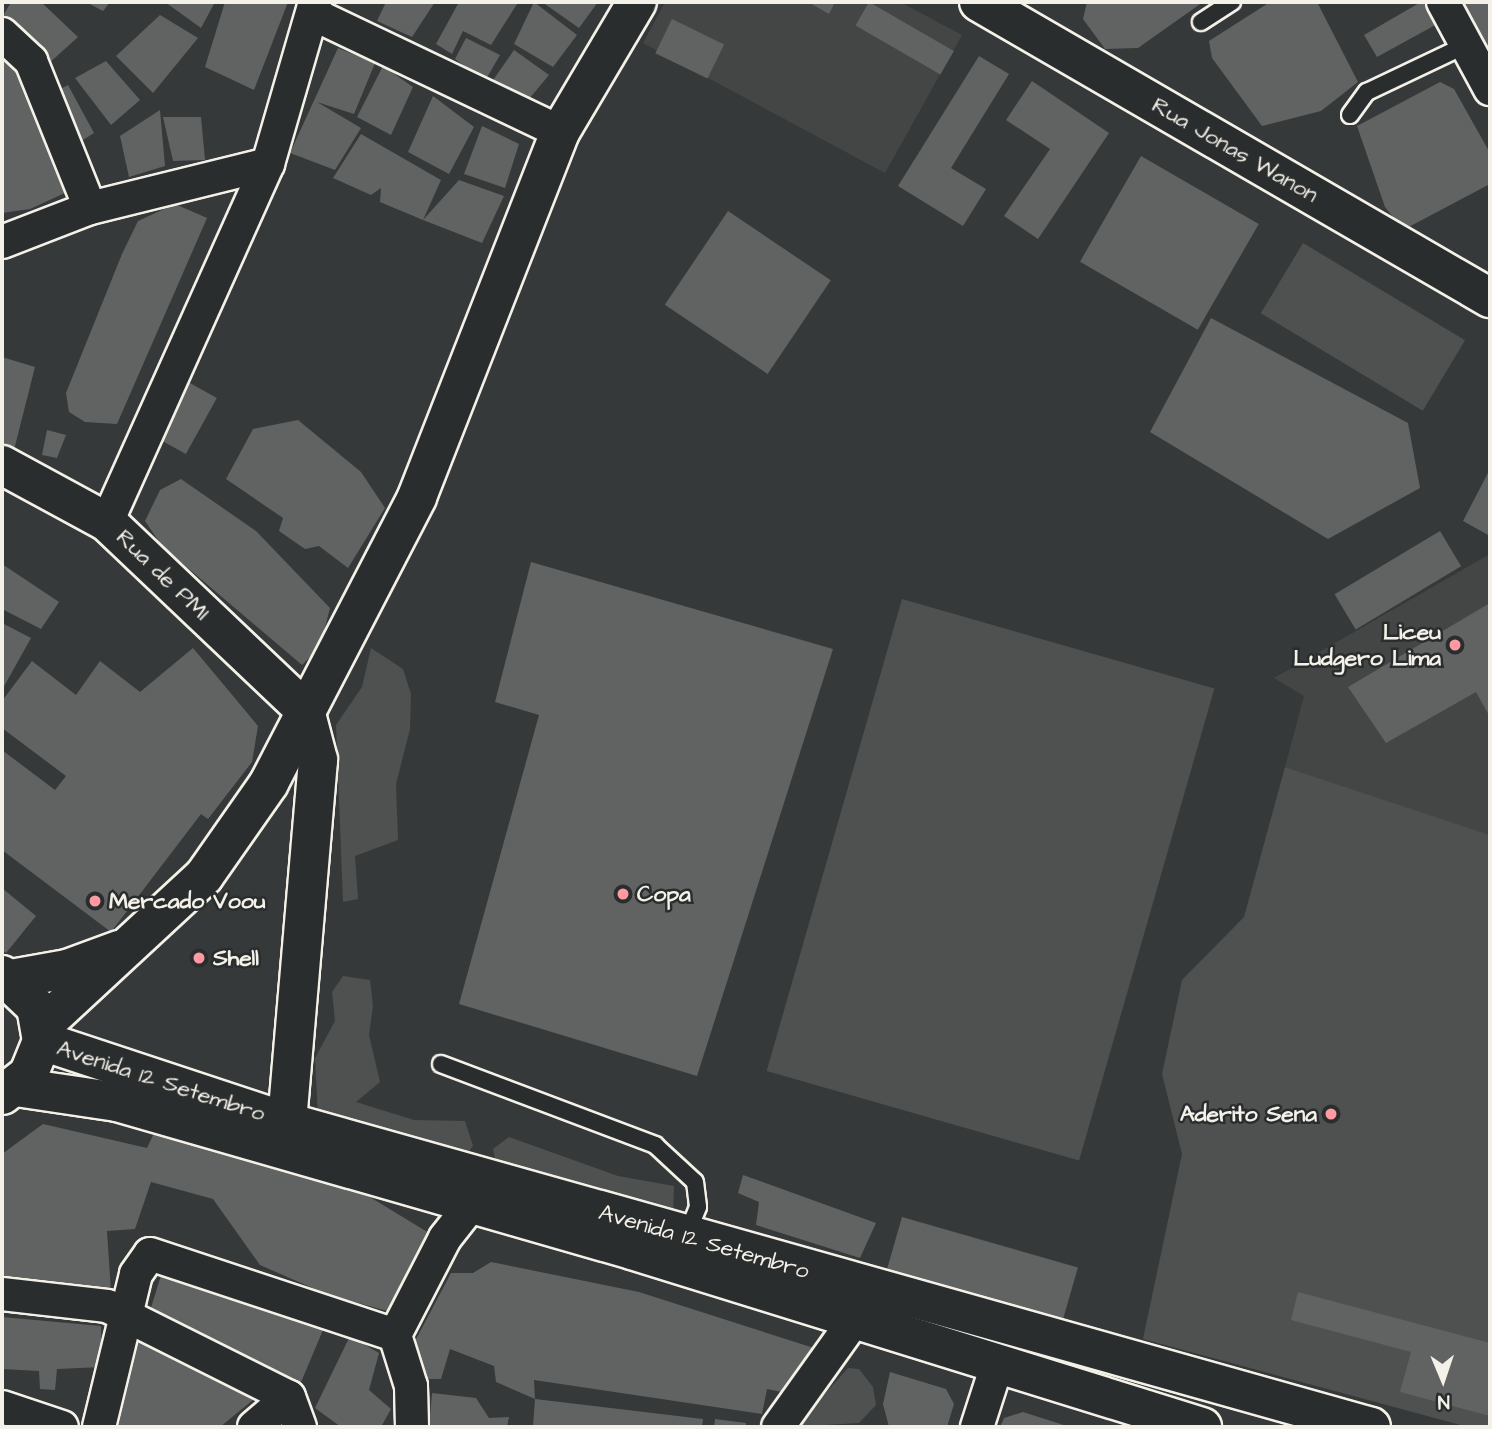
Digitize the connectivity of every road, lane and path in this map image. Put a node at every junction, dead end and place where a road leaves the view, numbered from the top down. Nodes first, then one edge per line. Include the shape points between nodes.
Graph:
1 (637, 2) edge
2 (980, 2) edge
3 (1232, 2) edge
4 (1443, 2) edge
5 (314, 8) edge
6 (1201, 22) dead end
7 (2, 34) edge
8 (1466, 45) junction
9 (1490, 89) edge
10 (1350, 115) dead end
11 (560, 132) junction
12 (268, 164) junction
13 (90, 208) junction
14 (2, 242) edge
15 (1490, 298) edge
16 (2, 465) edge
17 (107, 522) junction
18 (305, 710) junction
19 (124, 948) junction
20 (6, 977) edge
21 (42, 1034) junction
22 (441, 1064) dead end
23 (9, 1091) edge
24 (287, 1137) junction
25 (475, 1191) junction
26 (686, 1236) junction
27 (2, 1294) edge
28 (129, 1317) junction
29 (853, 1322) junction
30 (396, 1335) junction
31 (996, 1368) junction
32 (289, 1397) junction
33 (2, 1407) edge
34 (62, 1427) edge
35 (99, 1427) edge
36 (254, 1427) edge
37 (300, 1427) edge
38 (412, 1427) edge
39 (778, 1427) edge
40 (977, 1427) edge
41 (1202, 1427) edge
42 (1371, 1427) edge

1 - 11 street
2 - 15 street, Rua Jonas Wanon
3 - 6 lane
4 - 8 street
5 - 11 street
5 - 12 street
7 - 13 street via 31,61
8 - 9 street
8 - 10 lane via 1367,92
11 - 18 street via 417,497
12 - 13 street
12 - 17 street
13 - 14 street
16 - 17 street, Rua de PMI
17 - 18 street, Rua de PMI
18 - 19 street via 246,821 204,876
18 - 24 street via 318,760
19 - 20 street via 67,969
19 - 21 street
20 - 21 street via 36,1007
21 - 23 street via 33,1067
21 - 24 street, Avenida 12 Setembro
22 - 26 lane via 655,1145 695,1182 698,1207
23 - 24 street, Avenida 12 Setembro via 87,1094
24 - 25 street, Avenida 12 Setembro
25 - 26 street, Avenida 12 Setembro
25 - 29 street, Avenida 12 Setembro
25 - 30 street via 445,1238
26 - 42 street, Avenida 12 Setembro
27 - 28 street via 107,1306
28 - 30 street via 142,1260 163,1254
28 - 32 street
28 - 35 street
29 - 31 street, Avenida 12 Setembro
29 - 39 street
30 - 38 street via 411,1386
31 - 40 street
31 - 41 street, Avenida 12 Setembro
32 - 36 street
32 - 37 street
33 - 34 street

